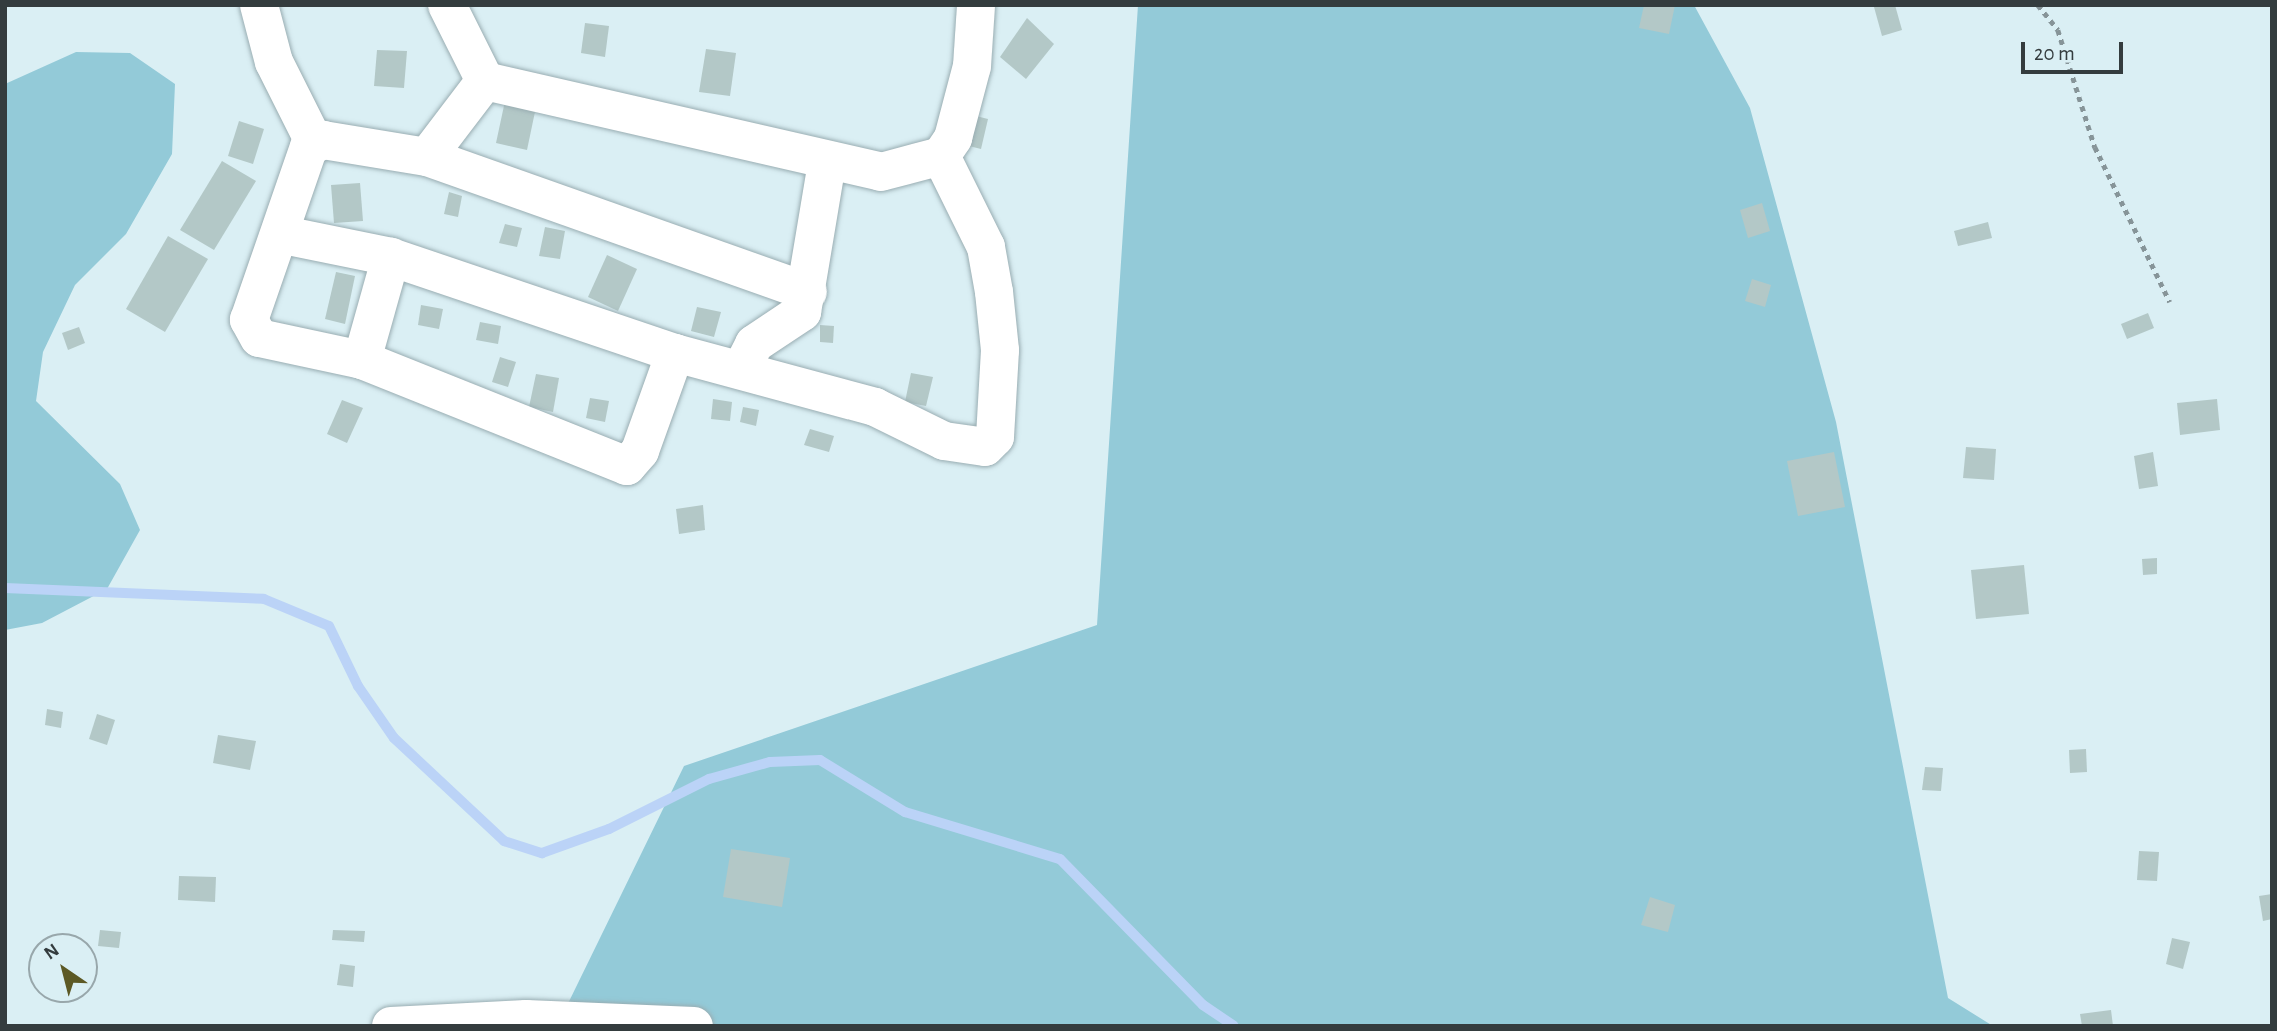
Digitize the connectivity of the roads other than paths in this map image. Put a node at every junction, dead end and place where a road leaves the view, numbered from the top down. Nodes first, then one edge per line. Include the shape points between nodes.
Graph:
1 (259, 5) edge
2 (447, 5) edge
3 (976, 5) edge
4 (485, 81) junction
5 (314, 142) junction
6 (941, 156) junction
7 (427, 157) junction
8 (827, 162) junction
9 (283, 235) junction
10 (391, 257) junction
11 (808, 292) junction
12 (675, 353) junction
13 (362, 360) junction
14 (741, 370) junction
15 (391, 1026) edge
16 (694, 1026) edge

1 - 5 street via 274,62
2 - 4 street
3 - 6 street via 972,65 953,138
4 - 7 street
4 - 8 street
5 - 7 street
5 - 9 street
6 - 8 street via 881,172
6 - 14 street via 986,247 1000,350 995,437 985,447 969,447 874,407
7 - 11 street
8 - 11 street
9 - 10 street
9 - 13 street via 249,320 250,331
10 - 12 street
10 - 13 street
11 - 14 street via 792,324 762,336
12 - 13 street via 640,451 627,466
12 - 14 street
15 - 16 street via 526,1019

